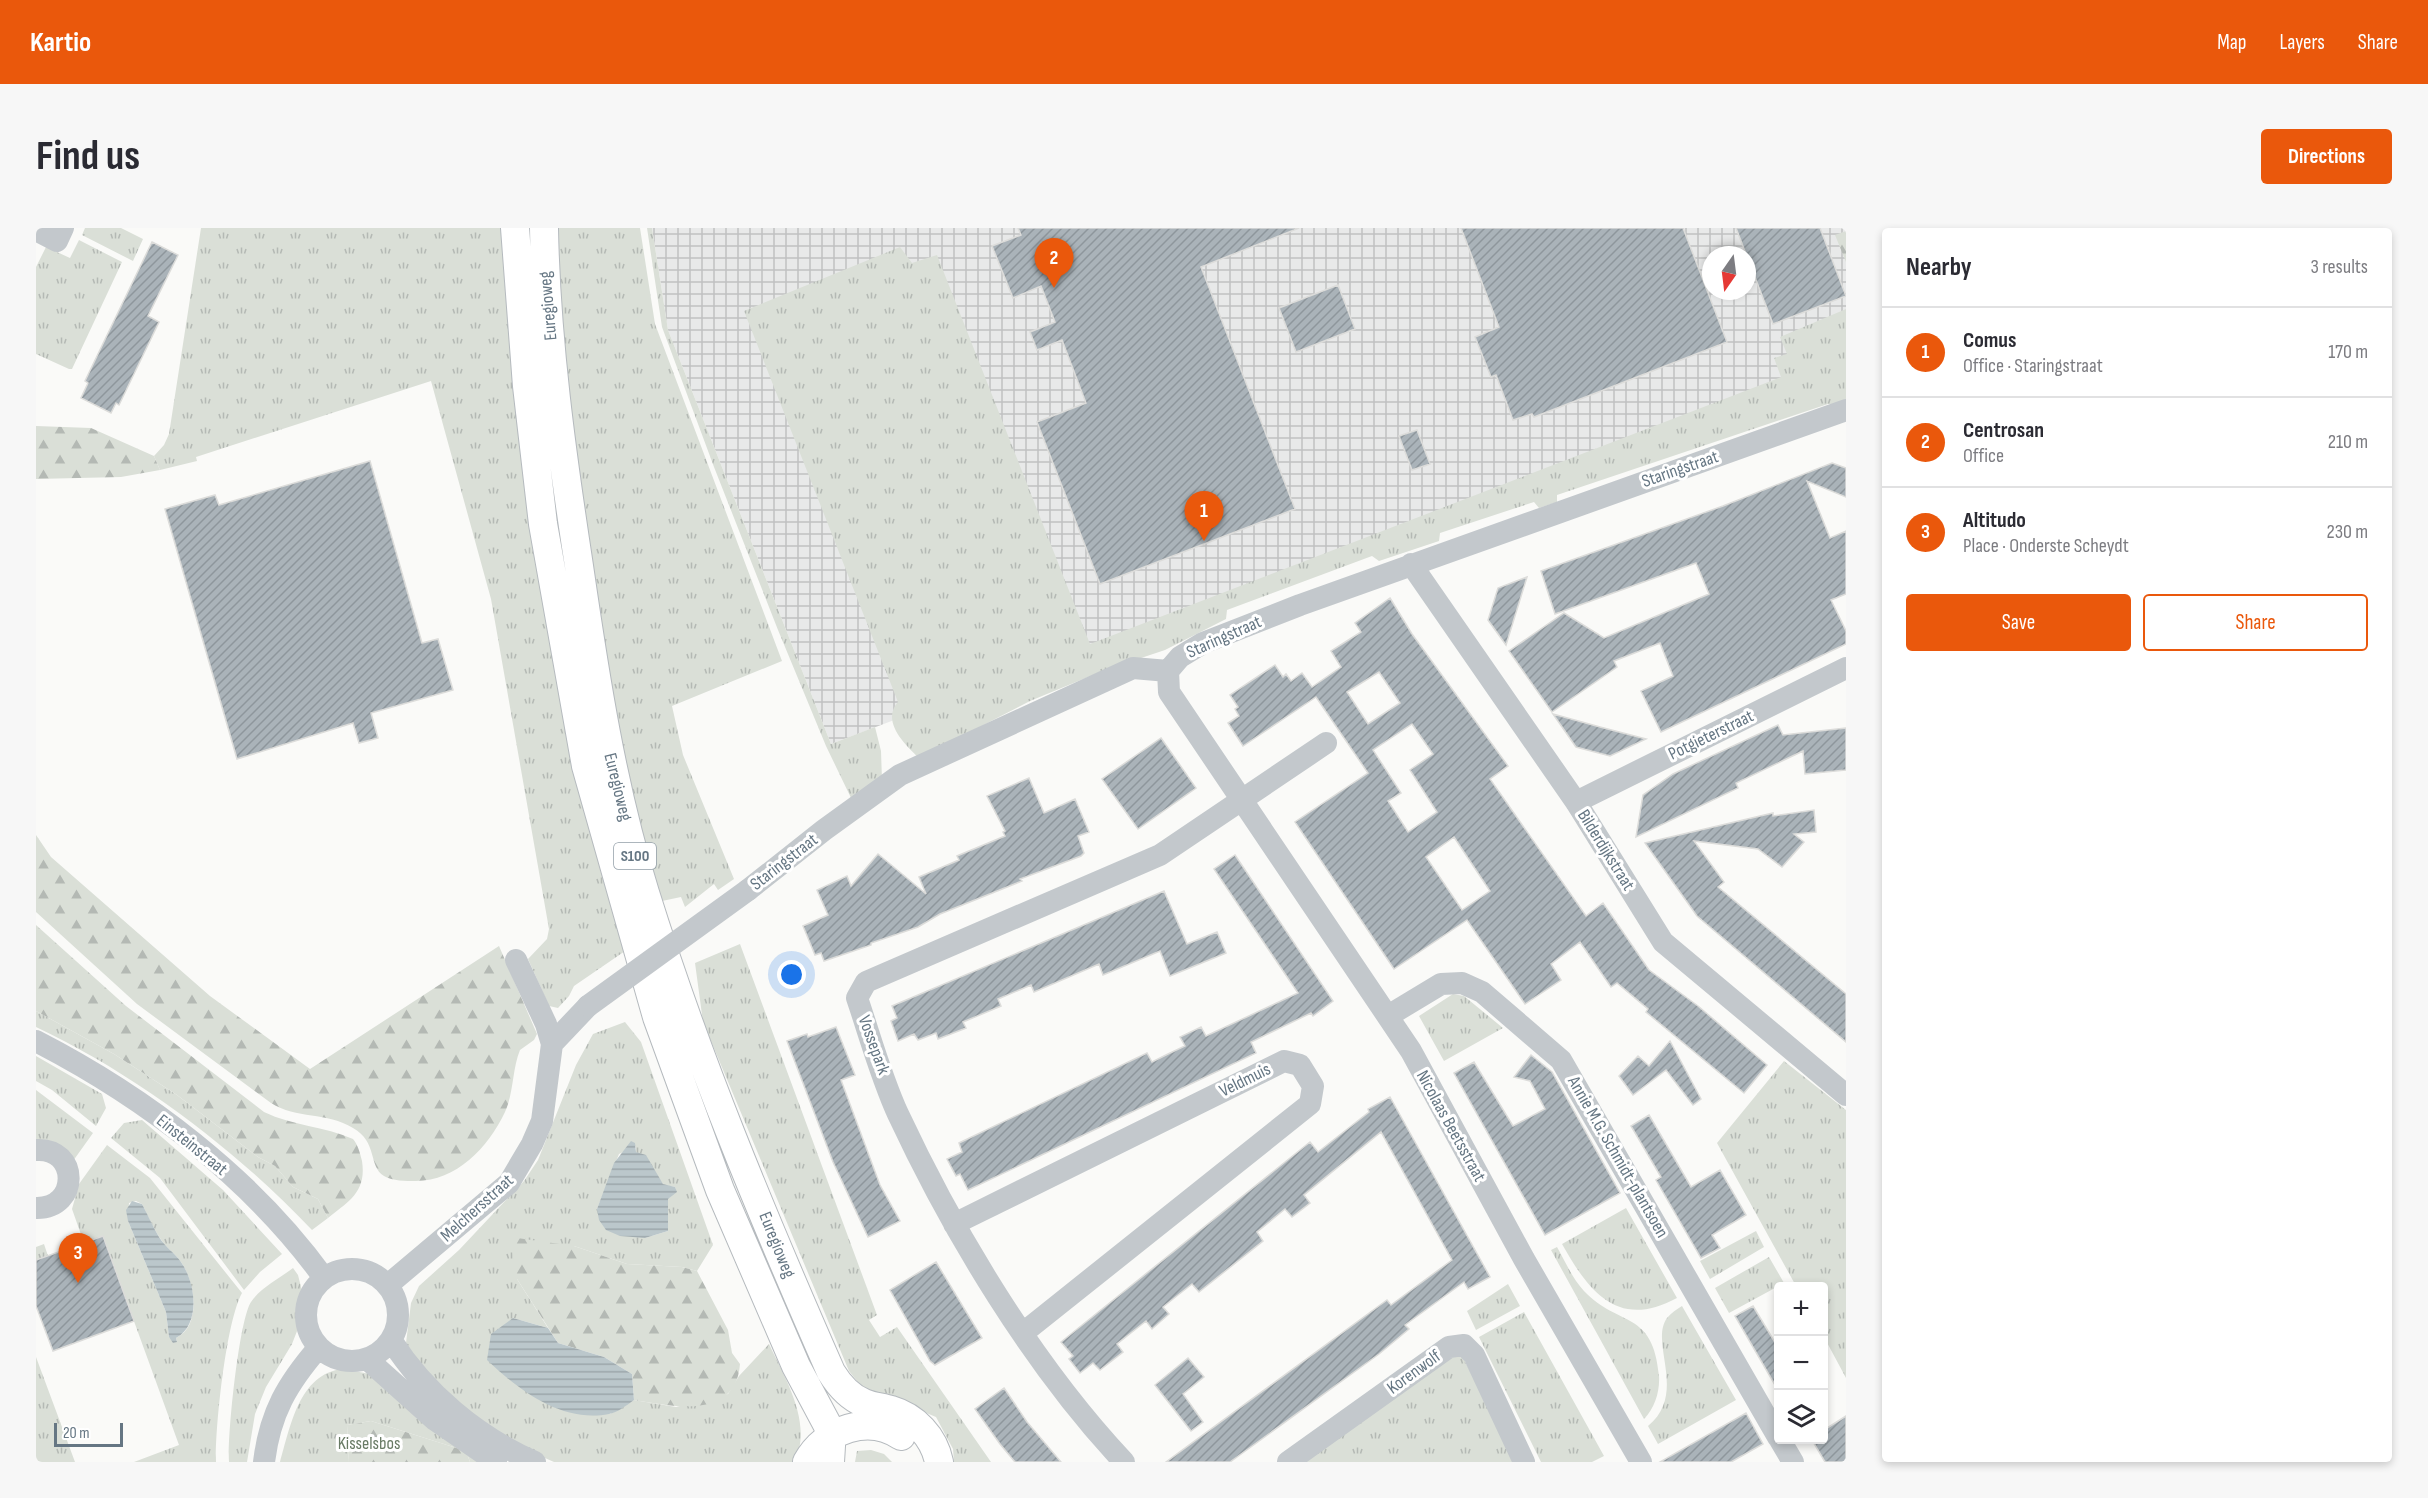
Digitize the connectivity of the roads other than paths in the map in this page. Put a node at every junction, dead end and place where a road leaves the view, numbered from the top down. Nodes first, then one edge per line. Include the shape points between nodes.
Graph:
1 (63, 228) edge
2 (515, 228) edge
3 (544, 228) edge
4 (36, 230) edge
5 (1846, 410) edge
6 (1411, 564) junction
7 (1846, 668) edge
8 (1168, 671) junction
9 (1326, 744) dead end
10 (1244, 800) junction
11 (1576, 802) junction
12 (516, 960) dead end
13 (1388, 1016) junction
14 (36, 1041) edge
15 (552, 1044) junction
16 (1846, 1095) edge
17 (36, 1150) edge
18 (36, 1208) edge
19 (954, 1224) junction
20 (324, 1278) junction
21 (389, 1284) junction
22 (1023, 1333) junction
23 (391, 1340) junction
24 (319, 1347) junction
25 (367, 1359) junction
26 (1774, 1429) edge
27 (1782, 1444) edge
28 (820, 1453) edge
29 (264, 1462) edge
30 (496, 1462) edge
31 (535, 1462) edge
32 (919, 1462) edge
33 (939, 1462) edge
34 (1124, 1462) edge
35 (1288, 1462) edge
36 (1524, 1462) edge
37 (1641, 1462) edge
38 (1793, 1462) edge

1 - 4 street via 57,241
2 - 28 main road, Euregioweg / S100 via 543,525 586,766 657,1017 720,1190 795,1366 828,1426
3 - 33 main road, Euregioweg / S100 via 556,387 586,615 610,760 644,891 724,1114 831,1372 854,1398 900,1413 920,1426
5 - 6 street, Staringstraat
6 - 8 street, Staringstraat via 1203,643 1180,657
6 - 11 street, Bilderdijkstraat
7 - 11 street, Potgieterstraat
8 - 10 street, Nicolaas Beetsstraat via 1169,692
8 - 15 street, Staringstraat, bridge via 1133,669 900,775 588,1006
9 - 10 street
10 - 13 street, Nicolaas Beetsstraat
10 - 19 street, Vossepark via 1160,855 866,982 857,998 894,1102
11 - 16 street, Bilderdijkstraat via 1663,942
12 - 15 street, Melchersstraat
13 - 26 street, Annie M.G. Schmidt-plantsoen via 1441,984 1462,983 1482,992 1561,1060
13 - 37 street, Nicolaas Beetsstraat
14 - 20 street, Einsteinstraat via 131,1096 193,1145 267,1210
15 - 21 street, Melchersstraat via 542,1121 509,1183
17 - 18 street via 57,1155 68,1170 69,1179 68,1188 57,1202
19 - 22 street, Vossepark
19 - 22 street, Veldmuis via 1284,1061 1300,1065 1312,1086 1310,1104
20 - 21 street via 336,1271 364,1270
20 - 24 street via 313,1289 306,1312 310,1334
21 - 23 street via 398,1310 397,1328
22 - 34 street, Vossepark
23 - 25 street via 382,1351
23 - 31 street via 408,1367 464,1419 499,1444
24 - 25 street via 343,1360
24 - 29 street via 283,1397 274,1416
25 - 30 street via 435,1420
27 - 38 street, Annie M.G. Schmidt-plantsoen
28 - 32 main road via 858,1426 881,1425 904,1438
35 - 36 street, Korenwolf via 1449,1347 1464,1345 1474,1355

